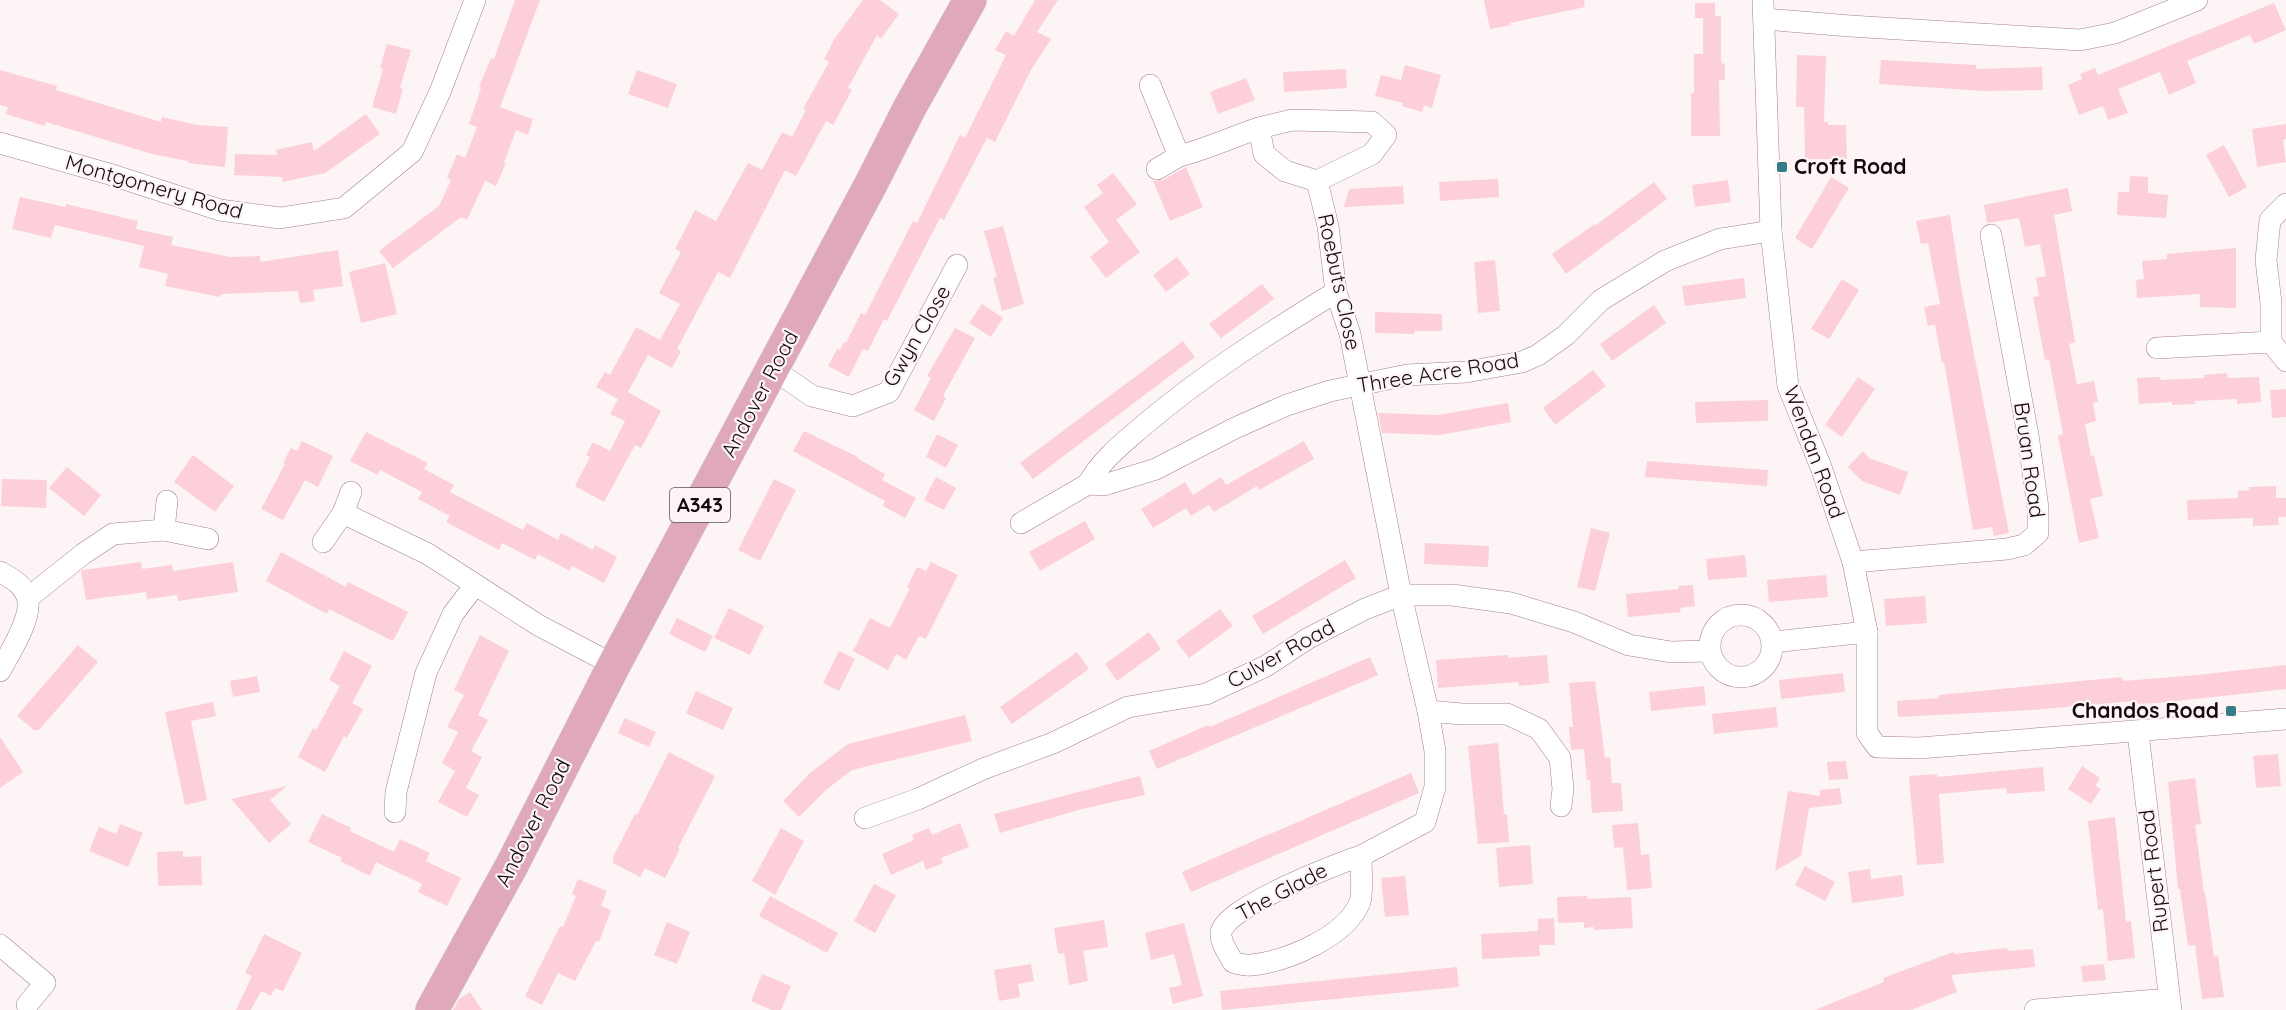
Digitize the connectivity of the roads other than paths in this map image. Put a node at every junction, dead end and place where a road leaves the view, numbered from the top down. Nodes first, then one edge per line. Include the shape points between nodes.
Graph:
1 (475, 0) edge
2 (969, 0) edge
3 (2197, 0) edge
4 (1763, 9) edge
5 (1150, 85) dead end
6 (1259, 128) junction
7 (0, 143) edge
8 (1179, 156) junction
9 (1157, 169) dead end
10 (1317, 181) junction
11 (2286, 204) edge
12 (1771, 231) junction
13 (1991, 235) dead end
14 (957, 265) dead end
15 (1336, 292) junction
16 (2271, 342) junction
17 (2157, 348) dead end
18 (2286, 361) edge
19 (773, 369) junction
20 (1360, 384) junction
21 (1088, 484) junction
22 (351, 492) dead end
23 (167, 501) dead end
24 (343, 513) junction
25 (1021, 522) dead end
26 (164, 530) junction
27 (208, 539) dead end
28 (323, 542) dead end
29 (1853, 562) junction
30 (0, 572) edge
31 (475, 585) junction
32 (1401, 595) junction
33 (28, 598) junction
34 (1867, 632) junction
35 (1773, 642) junction
36 (1709, 651) junction
37 (614, 665) junction
38 (0, 671) edge
39 (1428, 711) junction
40 (2286, 719) edge
41 (2138, 733) junction
42 (1562, 806) dead end
43 (395, 812) dead end
44 (865, 818) dead end
45 (1361, 856) junction
46 (0, 945) edge
47 (27, 1005) dead end
48 (2170, 1005) edge
49 (432, 1010) edge
50 (2035, 1010) edge

1 - 7 street, Montgomery Road via 440,93 412,152 344,208 280,218 220,210
2 - 19 main road, Andover Road / A343
3 - 4 street via 2115,33 2080,40 1850,26
4 - 12 street, Wendan Road
5 - 8 street
6 - 8 street
6 - 10 street via 1264,154 1285,171
6 - 10 street via 1292,120 1372,122 1386,135 1372,154
8 - 9 street
10 - 15 street, Roebuts Close via 1328,226
11 - 16 street via 2270,220 2266,260
12 - 20 street, Three Acre Road via 1720,239 1665,261 1601,300 1566,335 1522,362
12 - 29 street, Wendan Road via 1788,386
13 - 29 street, Bruan Road via 2029,446 2038,533 2024,545 2007,549
14 - 19 street, Gwyn Close via 889,392 853,406 812,396
15 - 20 street, Roebuts Close
15 - 21 street, Three Acre Road via 1256,341 1181,394 1098,466
16 - 17 street
16 - 18 street
19 - 37 main road, Andover Road / A343
20 - 21 street, Three Acre Road via 1287,405 1156,469 1104,485
20 - 32 street, Roebuts Close
21 - 25 street, Three Acre Road
22 - 24 street
23 - 26 street
24 - 28 street
24 - 31 street via 428,554
26 - 27 street
26 - 33 street via 113,534
29 - 34 street, Wendan Road
30 - 33 street via 16,581
31 - 37 street via 538,625
31 - 43 street via 453,614 426,674 396,792
32 - 36 street, Culver Road via 1452,595 1511,603 1574,622 1629,645 1671,652
32 - 39 street, The Glade
32 - 44 street, Culver Road via 1365,609 1266,666 1206,693 1128,707 1053,743
33 - 38 street via 26,619
34 - 35 street
34 - 41 street, Wendan Road via 1866,733 1877,747 1919,748
35 - 36 street via 1769,662 1754,675 1735,678 1718,668
35 - 36 street via 1766,627 1753,616 1736,614 1721,621 1711,634
37 - 49 main road, Andover Road / A343
39 - 42 street via 1507,714 1539,729 1560,758
39 - 45 street, The Glade via 1435,751 1435,787 1425,822
40 - 41 street
41 - 48 street, Rupert Road
45 - 45 street, The Glade via 1361,899 1353,916 1317,945 1249,966 1233,962 1223,944 1224,923 1268,895
46 - 47 street via 45,983
48 - 50 street

